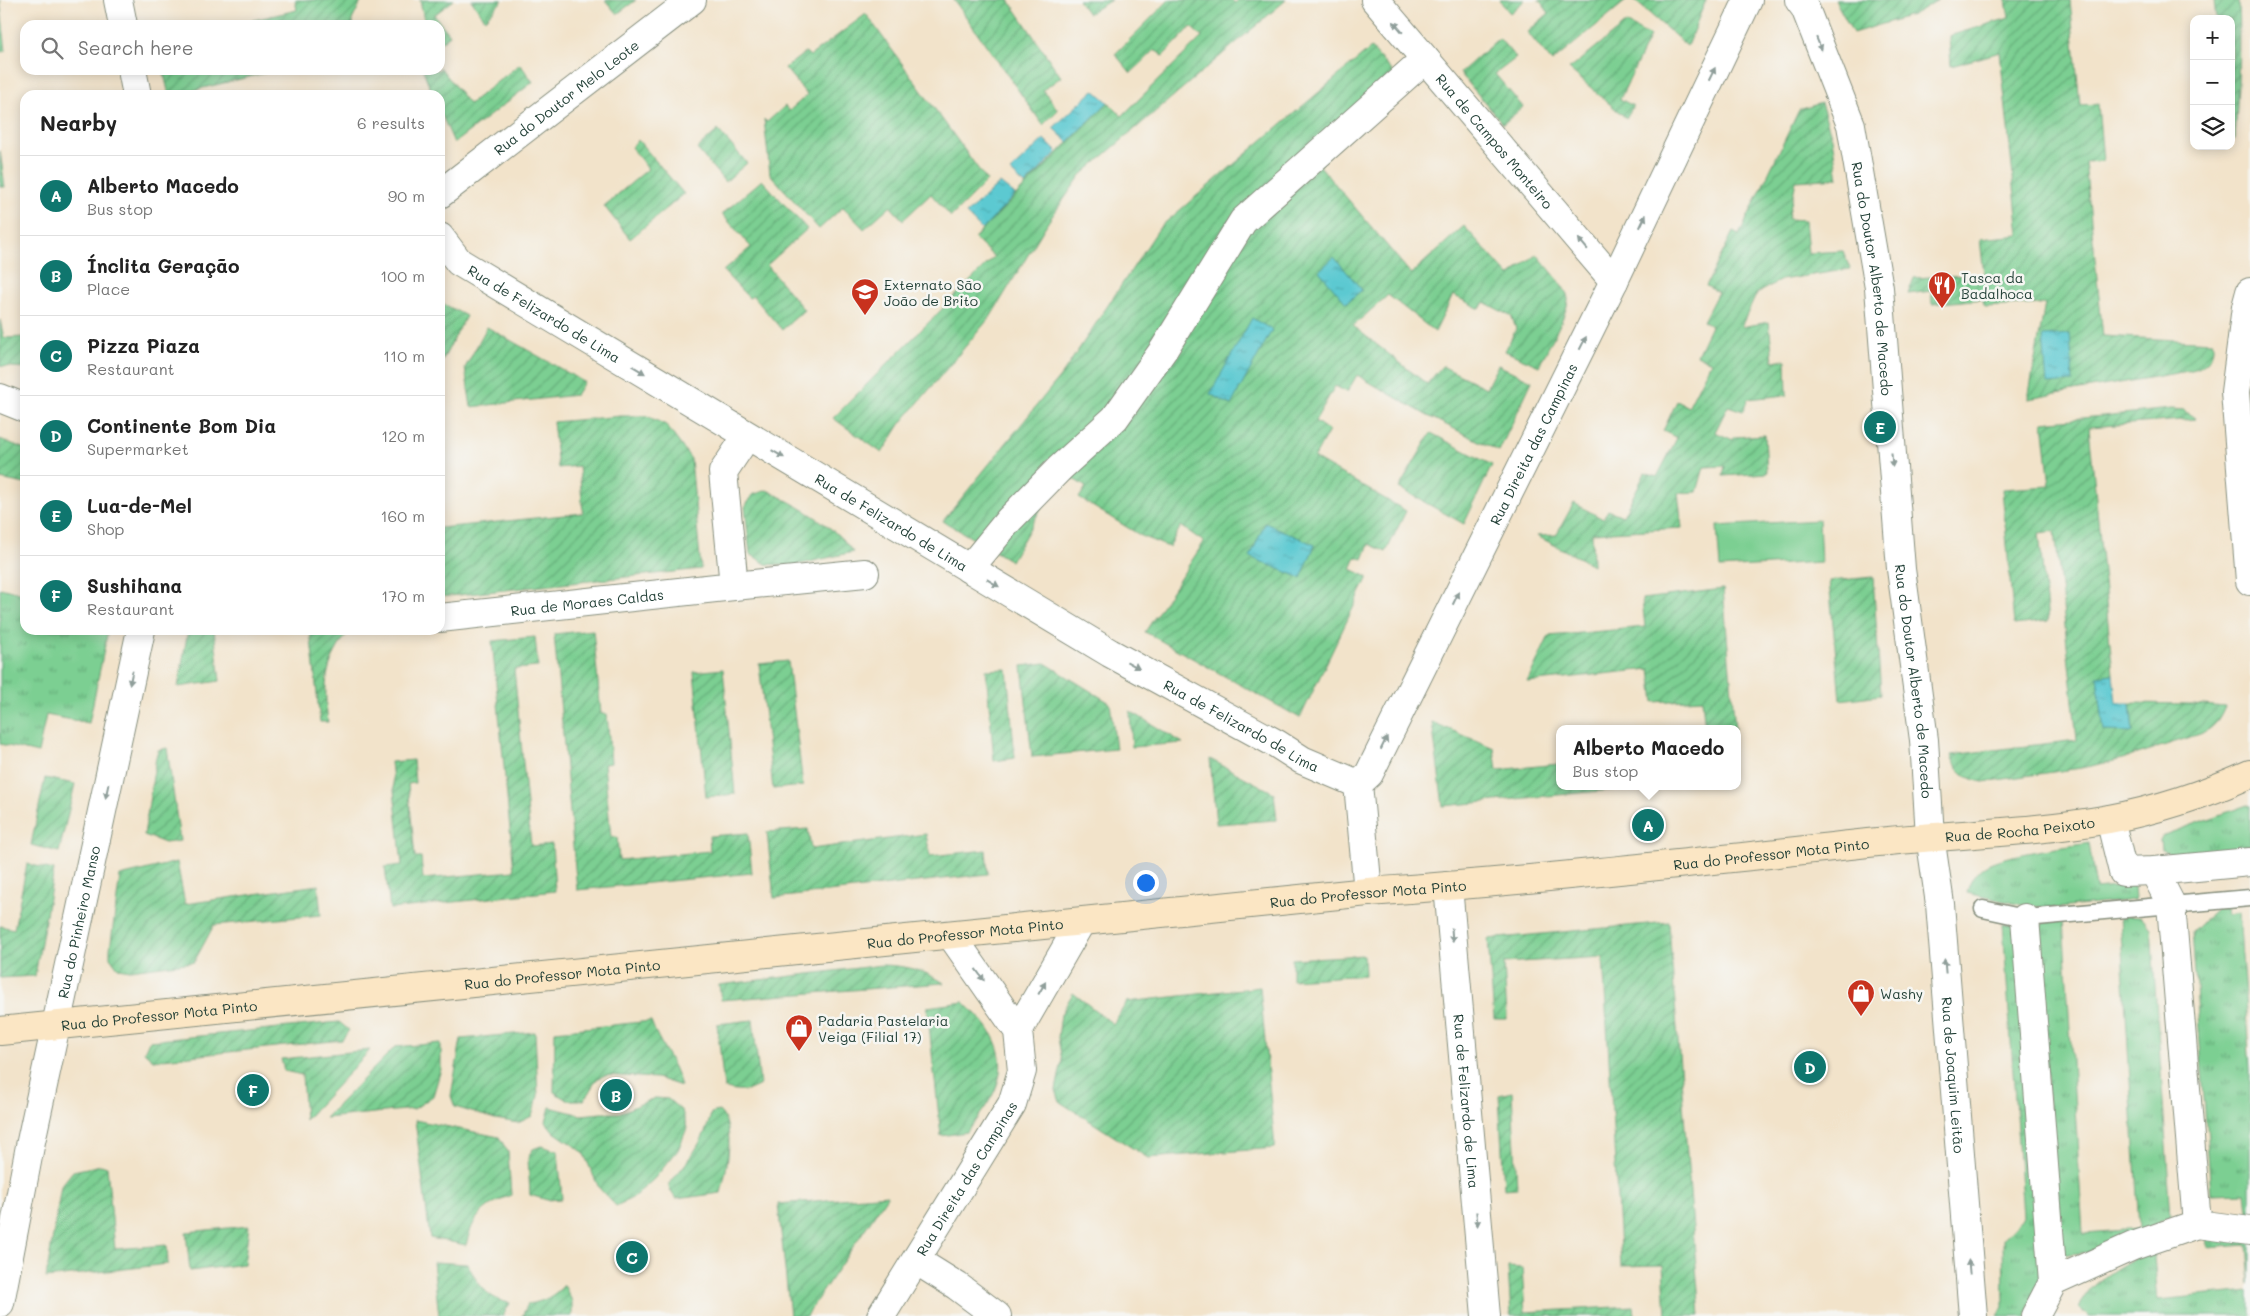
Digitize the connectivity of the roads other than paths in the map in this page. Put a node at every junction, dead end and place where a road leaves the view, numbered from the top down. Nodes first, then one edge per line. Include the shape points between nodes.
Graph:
1 (118, 0) edge
2 (692, 0) edge
3 (1375, 0) edge
4 (1748, 0) edge
5 (1800, 0) edge
6 (122, 20) edge
7 (1425, 59) junction
8 (133, 75) edge
9 (135, 90) edge
10 (445, 190) edge
11 (445, 244) edge
12 (1614, 281) junction
13 (2250, 292) edge
14 (0, 398) edge
15 (20, 406) edge
16 (747, 436) junction
17 (969, 569) junction
18 (864, 573) dead end
19 (2250, 580) edge
20 (734, 586) junction
21 (445, 617) edge
22 (140, 635) edge
23 (2250, 774) edge
24 (1358, 784) junction
25 (2110, 819) junction
26 (1930, 836) junction
27 (2250, 862) edge
28 (2154, 871) junction
29 (1448, 886) junction
30 (1368, 892) junction
31 (2250, 898) edge
32 (2171, 904) junction
33 (1983, 909) dead end
34 (2025, 918) junction
35 (1081, 922) junction
36 (952, 935) junction
37 (57, 1025) junction
38 (0, 1031) edge
39 (1018, 1031) junction
40 (2197, 1224) junction
41 (2250, 1231) edge
42 (916, 1261) junction
43 (2053, 1282) junction
44 (0, 1303) edge
45 (2037, 1315) edge
46 (881, 1316) edge
47 (997, 1316) edge
48 (1486, 1316) edge
49 (1973, 1316) edge

1 - 6 street
2 - 10 street, Rua do Doutor Melo Leote
7 -> 3 street, Rua de Campos Monteiro
12 -> 4 street, Rua Direita das Campinas
5 -> 26 street, Rua do Doutor Alberto de Macedo via 1851,125 1879,288 1901,568 1924,740
12 -> 7 street, Rua de Campos Monteiro
7 - 17 street via 1243,221 1164,349 1115,418 1009,520
8 - 9 street
11 -> 16 street, Rua de Felizardo de Lima via 459,262
24 -> 12 street, Rua Direita das Campinas via 1369,774
13 - 19 street via 2235,392
14 - 15 street
16 -> 17 street, Rua de Felizardo de Lima
16 - 20 street via 723,472
17 -> 24 street, Rua de Felizardo de Lima via 1110,653 1302,760
18 - 20 street, Rua de Moraes Caldas
20 - 21 street, Rua de Moraes Caldas
22 -> 37 street, Rua do Pinheiro Manso
23 - 25 street, Rua de Rocha Peixoto via 2192,798
24 - 30 street
25 - 26 street, Rua de Rocha Peixoto via 2021,830
25 - 28 street, Rua de Rocha Peixoto via 2123,872
26 - 29 street, Rua do Professor Mota Pinto
49 -> 26 street, Rua de Joaquim Leitão via 1940,904
27 - 28 street, Rua de Rocha Peixoto
28 - 32 street
29 - 30 street, Rua do Professor Mota Pinto
29 -> 48 street, Rua de Felizardo de Lima
30 - 35 street, Rua do Professor Mota Pinto
31 - 32 lane
32 - 34 lane
32 - 40 street
33 - 34 lane
34 - 43 street
35 - 36 street, Rua do Professor Mota Pinto
39 -> 35 street
36 - 37 street, Rua do Professor Mota Pinto
36 -> 39 street, Rua Direita das Campinas
37 - 38 street, Rua do Professor Mota Pinto
37 - 44 street, Rua do Pinheiro Manso
39 - 42 street, Rua Direita das Campinas via 1022,1071 1012,1104
40 - 41 street
40 - 43 street via 2133,1246
42 - 46 street, Rua Direita das Campinas
42 - 47 street
43 - 45 street

